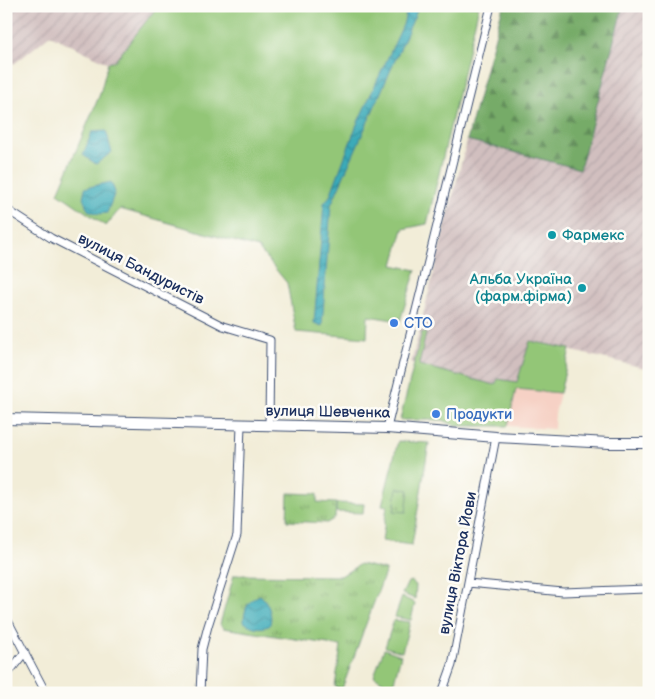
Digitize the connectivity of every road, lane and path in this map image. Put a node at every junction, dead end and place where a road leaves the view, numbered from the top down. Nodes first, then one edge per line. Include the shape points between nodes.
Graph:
1 (491, 6) edge
2 (6, 210) edge
3 (6, 418) edge
4 (241, 425) junction
5 (269, 426) junction
6 (387, 428) junction
7 (496, 437) junction
8 (649, 443) edge
9 (468, 583) junction
10 (646, 589) dead end
11 (6, 617) edge
12 (25, 652) junction
13 (6, 676) edge
14 (46, 693) edge
15 (200, 693) edge
16 (442, 693) edge

1 - 6 street
2 - 5 street, вулиця Бандуристів via 51,238 223,326 270,340
3 - 4 main road, вулиця Шевченка
4 - 5 main road, вулиця Шевченка
4 - 15 street via 237,535 202,649
5 - 6 main road, вулиця Шевченка
6 - 7 main road, вулиця Шевченка
7 - 8 main road, вулиця Шевченка
7 - 9 street, вулиця Віктора Йови
9 - 10 street via 563,592
9 - 16 street, вулиця Віктора Йови via 452,665
11 - 12 street
12 - 13 street
12 - 14 street

